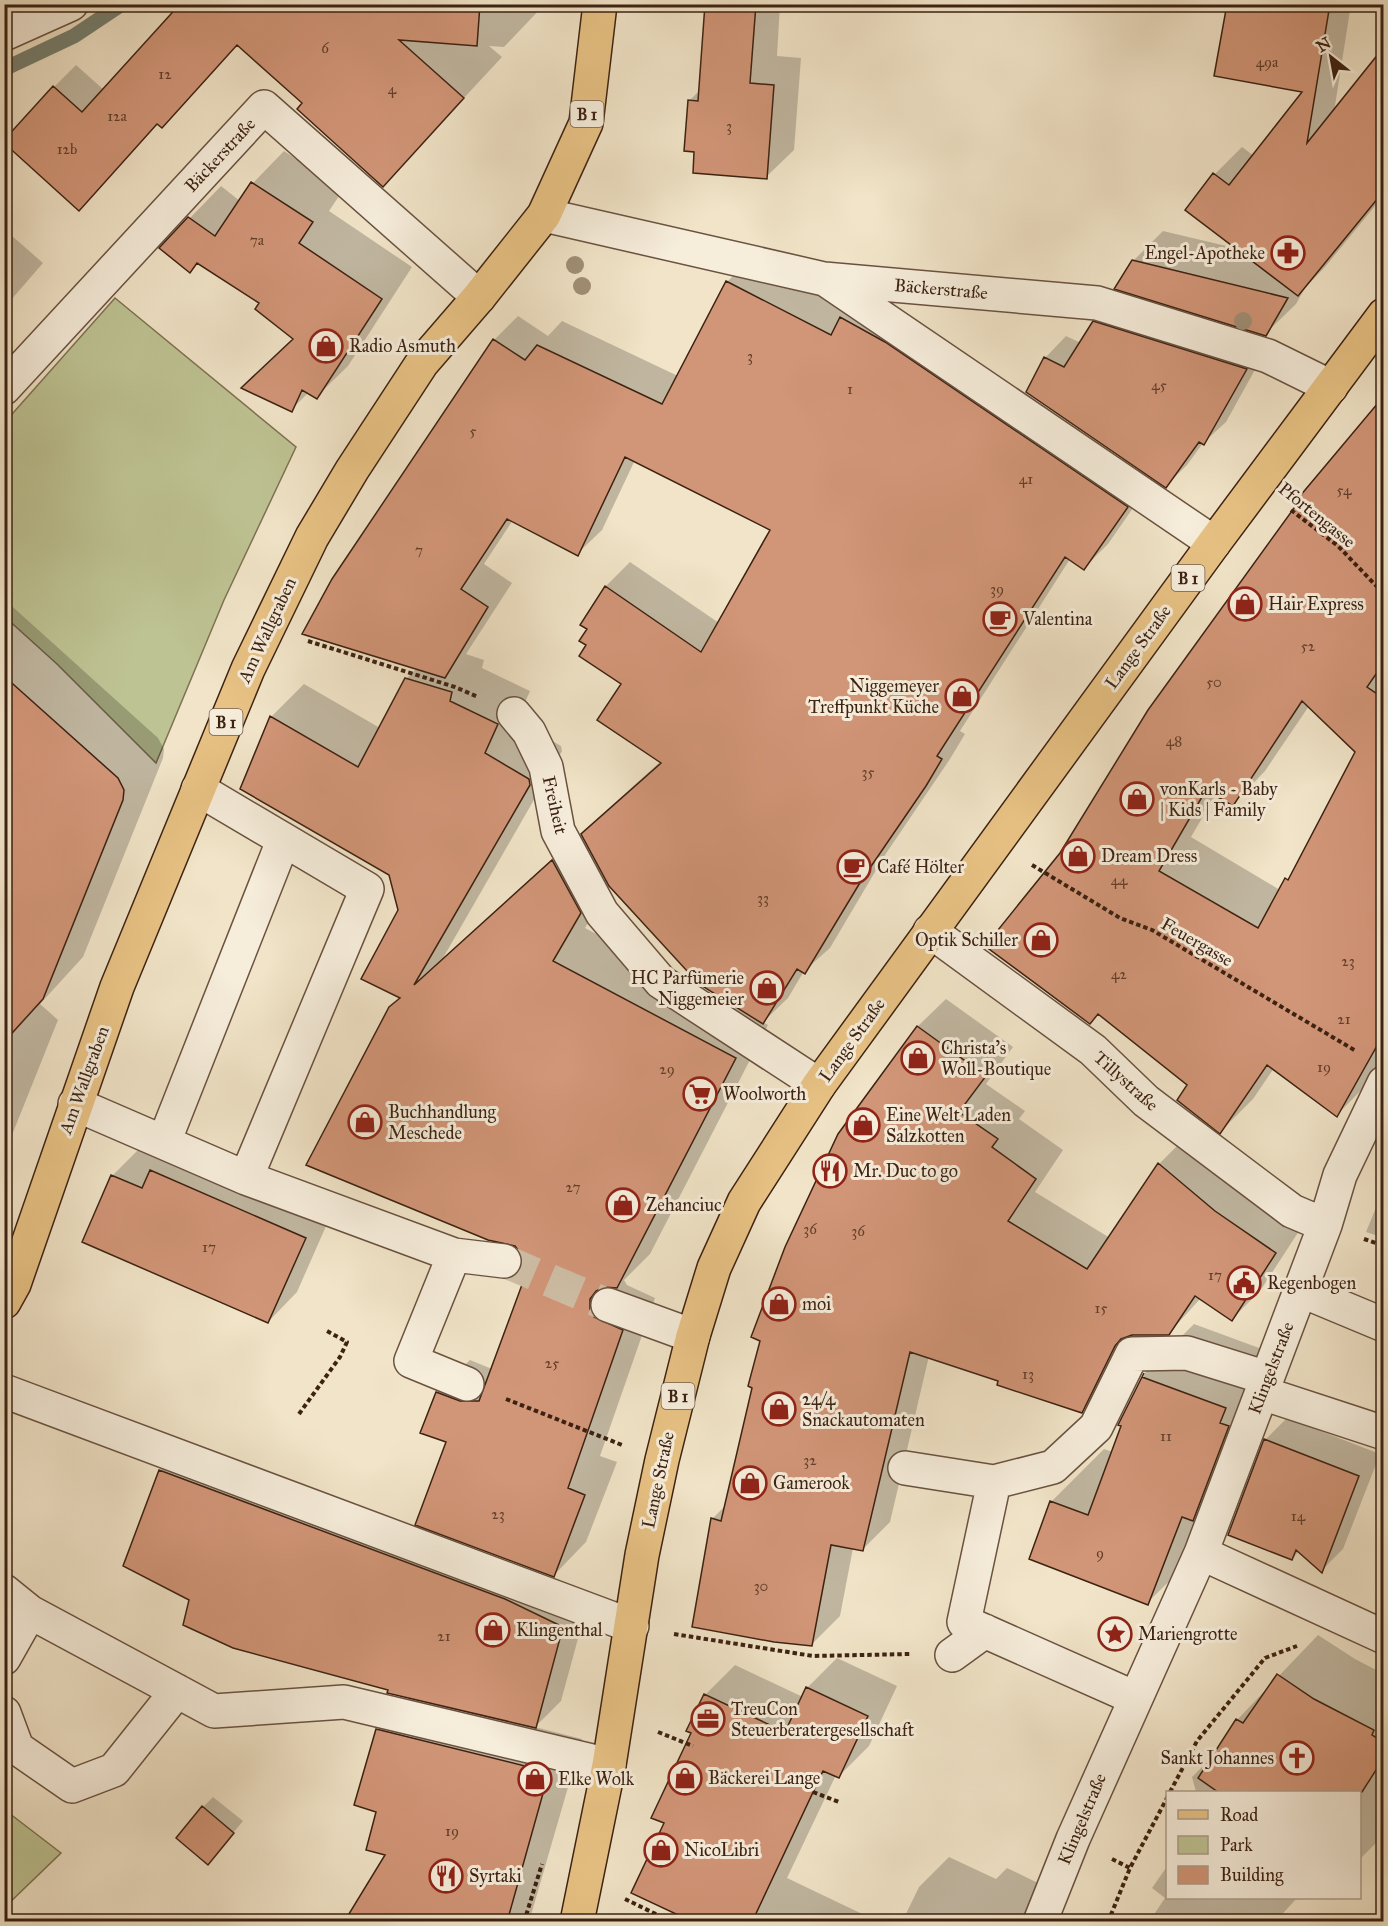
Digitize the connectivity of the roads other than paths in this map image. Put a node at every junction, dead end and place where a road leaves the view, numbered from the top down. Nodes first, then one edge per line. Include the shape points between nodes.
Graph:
1 (70, 4) edge
2 (600, 4) edge
3 (4, 34) edge
4 (544, 215) junction
5 (824, 279) junction
6 (479, 297) junction
7 (1383, 315) edge
8 (1330, 387) junction
9 (4, 388) edge
10 (1214, 543) junction
11 (514, 714) road end
12 (198, 789) junction
13 (283, 841) junction
14 (930, 931) junction
15 (1383, 1083) edge
16 (819, 1085) junction
17 (75, 1104) junction
18 (164, 1142) junction
19 (246, 1178) junction
20 (1325, 1225) junction
21 (454, 1255) junction
22 (504, 1261) tunnel mouth
23 (1300, 1290) junction
24 (4, 1302) edge
25 (609, 1305) tunnel mouth
26 (1383, 1325) edge
27 (693, 1336) junction
28 (467, 1384) road end
29 (1264, 1385) junction
30 (4, 1391) edge
31 (1383, 1433) edge
32 (905, 1468) dead end
33 (994, 1482) junction
34 (1201, 1553) junction
35 (4, 1591) edge
36 (30, 1612) junction
37 (632, 1626) junction
38 (974, 1627) junction
39 (1383, 1637) edge
40 (952, 1655) dead end
41 (4, 1658) edge
42 (177, 1691) junction
43 (1135, 1698) junction
44 (4, 1713) edge
45 (609, 1765) junction
46 (577, 1922) edge
47 (1040, 1922) edge

1 - 3 street
2 - 4 main road, Am Wallgraben / B 1 via 586,123
4 - 5 street, Bäckerstraße
4 - 6 main road, Am Wallgraben / B 1
5 - 8 street, Bäckerstraße via 1097,303 1268,356
5 - 10 street
6 - 9 street, Bäckerstraße via 264,107
6 - 12 main road, Am Wallgraben / B 1 via 422,363 312,537
7 - 8 main road, Lange Straße / B 1
8 - 10 main road, Lange Straße / B 1
10 - 14 main road, Lange Straße / B 1
11 - 16 street, Freiheit via 529,732 546,767 558,831 602,913 661,982
12 - 13 street
12 - 17 main road, Am Wallgraben / B 1 via 138,933
13 - 18 street
13 - 19 street via 367,889
14 - 16 main road, Lange Straße / B 1
14 - 20 street, Tillystraße via 1093,1050 1146,1101 1292,1211
15 - 20 street, Klingelstraße via 1340,1175
16 - 27 main road, Lange Straße / B 1 via 744,1202 714,1268
17 - 18 street
17 - 24 main road, Am Wallgraben / B 1 via 14,1284
18 - 19 street
19 - 21 street
20 - 23 street, Klingelstraße
21 - 22 street
21 - 28 street via 411,1361
23 - 26 street
23 - 29 street, Klingelstraße
25 - 27 street
27 - 37 main road, Lange Straße / B 1 via 642,1555
29 - 31 street
29 - 33 street via 1187,1353 1132,1354 1096,1426 1053,1467
29 - 34 street, Klingelstraße
30 - 37 street
32 - 33 street
33 - 38 street
34 - 39 street
34 - 43 street, Klingelstraße
35 - 36 street
36 - 41 street
36 - 42 street
37 - 45 main road, Lange Straße / B 1
38 - 40 street
38 - 43 street
42 - 44 street via 114,1770 72,1786 17,1748
42 - 45 street via 214,1711 344,1702
43 - 47 street, Klingelstraße
45 - 46 main road, Lange Straße / B 1

